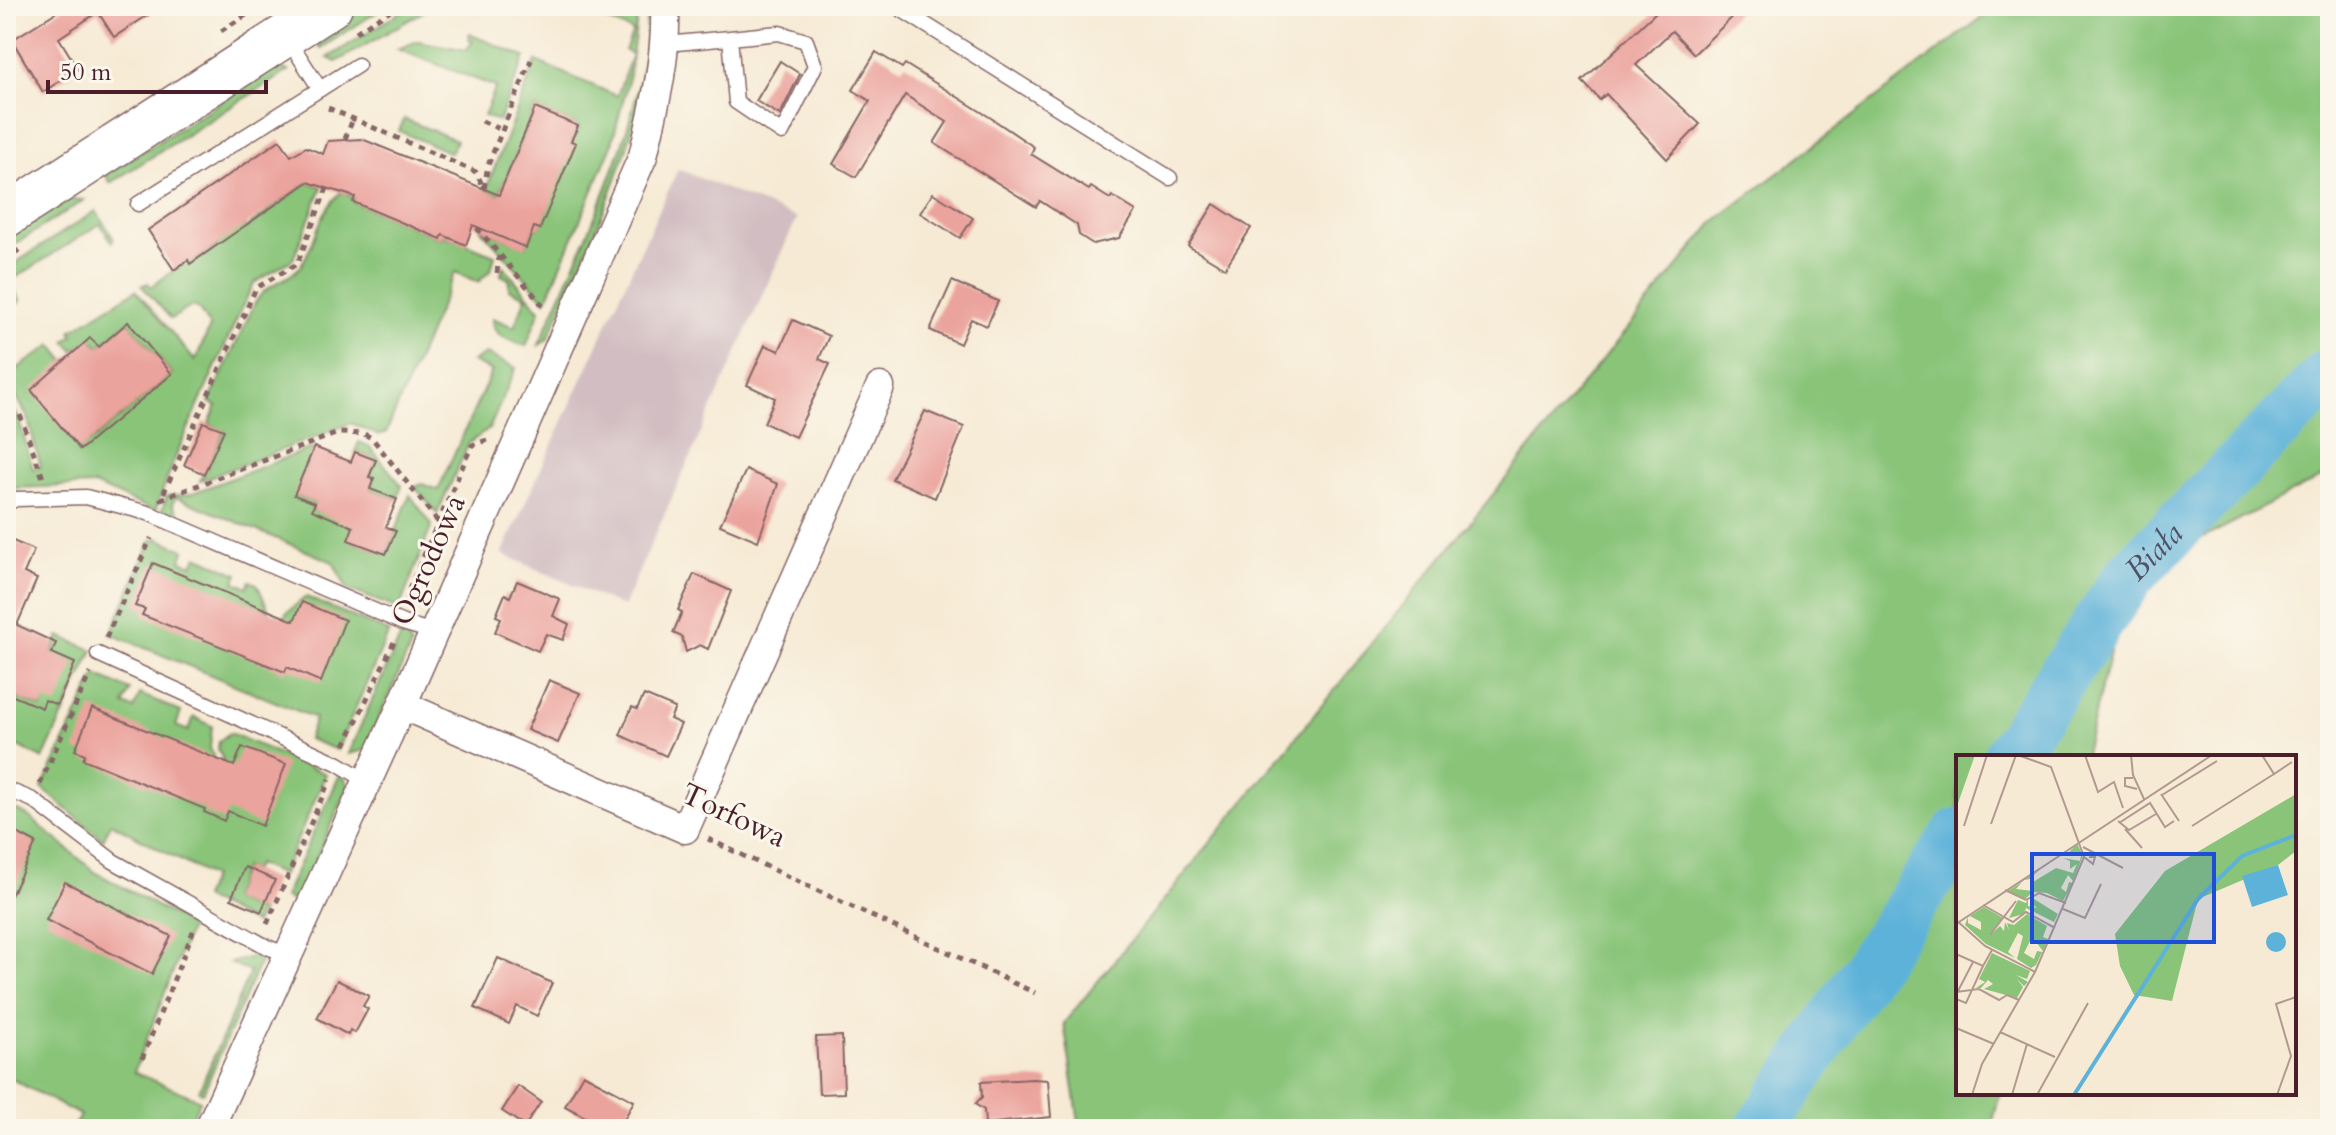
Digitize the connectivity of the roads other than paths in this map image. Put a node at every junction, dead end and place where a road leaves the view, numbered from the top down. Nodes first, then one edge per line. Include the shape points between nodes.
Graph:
1 (331, 6) edge
2 (665, 6) edge
3 (896, 6) edge
4 (286, 35) junction
5 (730, 38) junction
6 (666, 44) junction
7 (358, 65) dead end
8 (320, 89) junction
9 (1170, 178) dead end
10 (138, 204) dead end
11 (6, 216) edge
12 (880, 387) dead end
13 (6, 504) edge
14 (433, 632) junction
15 (98, 654) dead end
16 (402, 705) junction
17 (367, 781) junction
18 (6, 789) edge
19 (278, 951) junction
20 (209, 1129) edge

1 - 4 main road
2 - 6 street, Ogrodowa
3 - 9 lane
4 - 8 lane
4 - 11 main road
5 - 5 lane via 779,33 806,41 815,66 782,133 736,102
5 - 6 lane
6 - 14 street, Ogrodowa via 643,156
7 - 8 lane
8 - 10 lane
12 - 16 street, Torfowa via 685,829
13 - 14 lane via 16,499 86,497 148,513
14 - 16 street, Ogrodowa
15 - 17 lane
16 - 17 street, Ogrodowa
17 - 19 street, Ogrodowa
18 - 19 lane via 33,800 113,861
19 - 20 street, Ogrodowa

